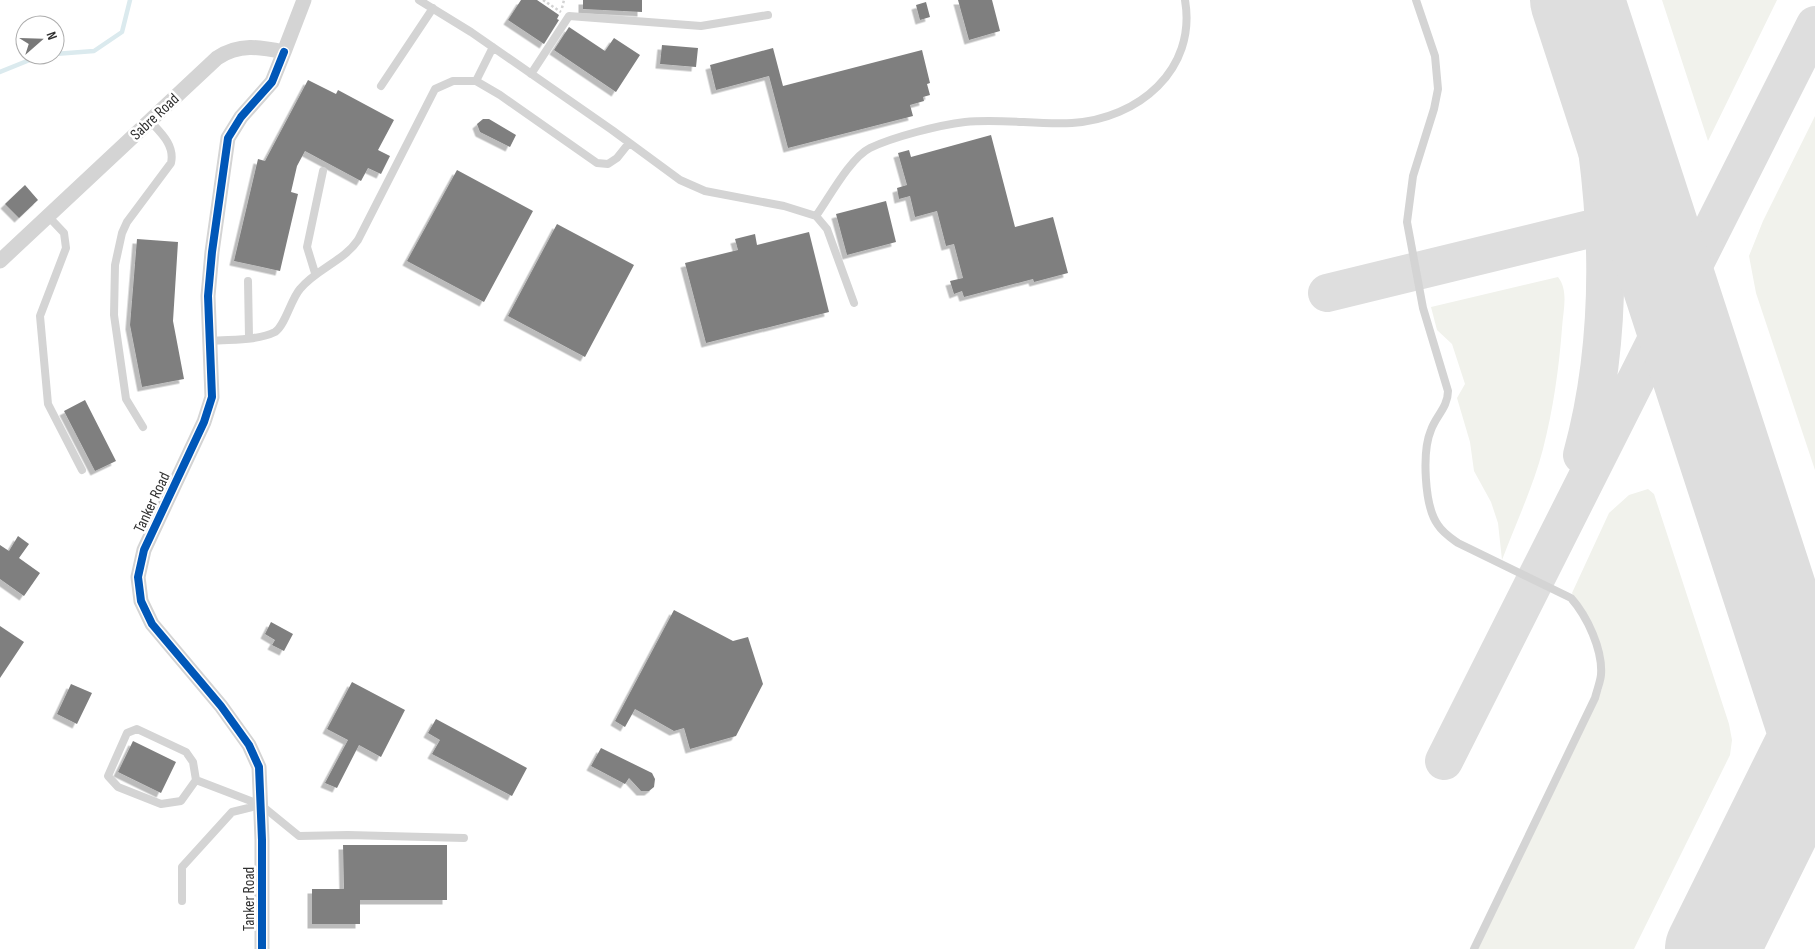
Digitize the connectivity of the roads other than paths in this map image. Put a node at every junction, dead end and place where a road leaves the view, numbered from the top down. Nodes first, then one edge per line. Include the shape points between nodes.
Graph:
1 (304, 0) edge
2 (419, 0) edge
3 (1185, 0) edge
4 (1416, 0) edge
5 (433, 8) junction
6 (768, 15) dead end
7 (493, 48) junction
8 (284, 52) junction
9 (531, 74) junction
10 (476, 81) junction
11 (381, 86) dead end
12 (150, 120) junction
13 (629, 143) junction
14 (323, 171) dead end
15 (47, 215) junction
16 (816, 216) junction
17 (0, 261) edge
18 (315, 273) junction
19 (248, 281) dead end
20 (854, 303) dead end
21 (249, 337) junction
22 (210, 341) junction
23 (143, 427) dead end
24 (82, 470) dead end
25 (196, 780) junction
26 (261, 806) junction
27 (464, 838) dead end
28 (182, 901) dead end
29 (262, 949) edge
30 (1474, 949) edge

1 - 8 street
2 - 5 lane
3 - 16 lane via 1188,27 1180,56 1161,83 1130,106 1103,117 1074,123 965,122 880,144 860,155
4 - 30 lane via 1435,56 1438,89 1413,176 1407,222 1423,308 1448,391 1446,404 1431,428 1426,445 1432,513 1443,531 1458,543 1571,598 1592,636 1601,666 1595,698
5 - 7 lane
5 - 11 lane
6 - 9 lane via 701,26 569,16
7 - 9 lane
7 - 10 lane
8 - 12 street, Sabre Road via 246,46 224,52
8 - 22 street, Tanker Road via 272,82 241,118 227,143 208,296
9 - 13 lane
10 - 13 lane via 597,163 608,164
10 - 18 lane via 453,81 436,89 352,250
12 - 15 street, Sabre Road
12 - 23 lane via 168,142 173,155 171,163 127,222 115,265 114,315 126,399
13 - 16 lane via 692,186
14 - 18 lane via 308,248
15 - 17 street, Sabre Road
15 - 24 lane via 64,233 66,248 40,316 48,404
16 - 20 lane via 827,230
18 - 21 lane via 299,290 277,330 266,336
19 - 21 lane
21 - 22 lane
22 - 26 street, Tanker Road via 212,397 209,410 144,550 139,564 139,592 152,624 221,706 249,745 259,767
25 - 25 lane via 193,762 186,752 137,729 127,733 108,776 118,787 161,804 181,801
25 - 26 lane
26 - 27 lane via 298,836
26 - 28 lane via 232,812 182,867
26 - 29 street, Tanker Road

